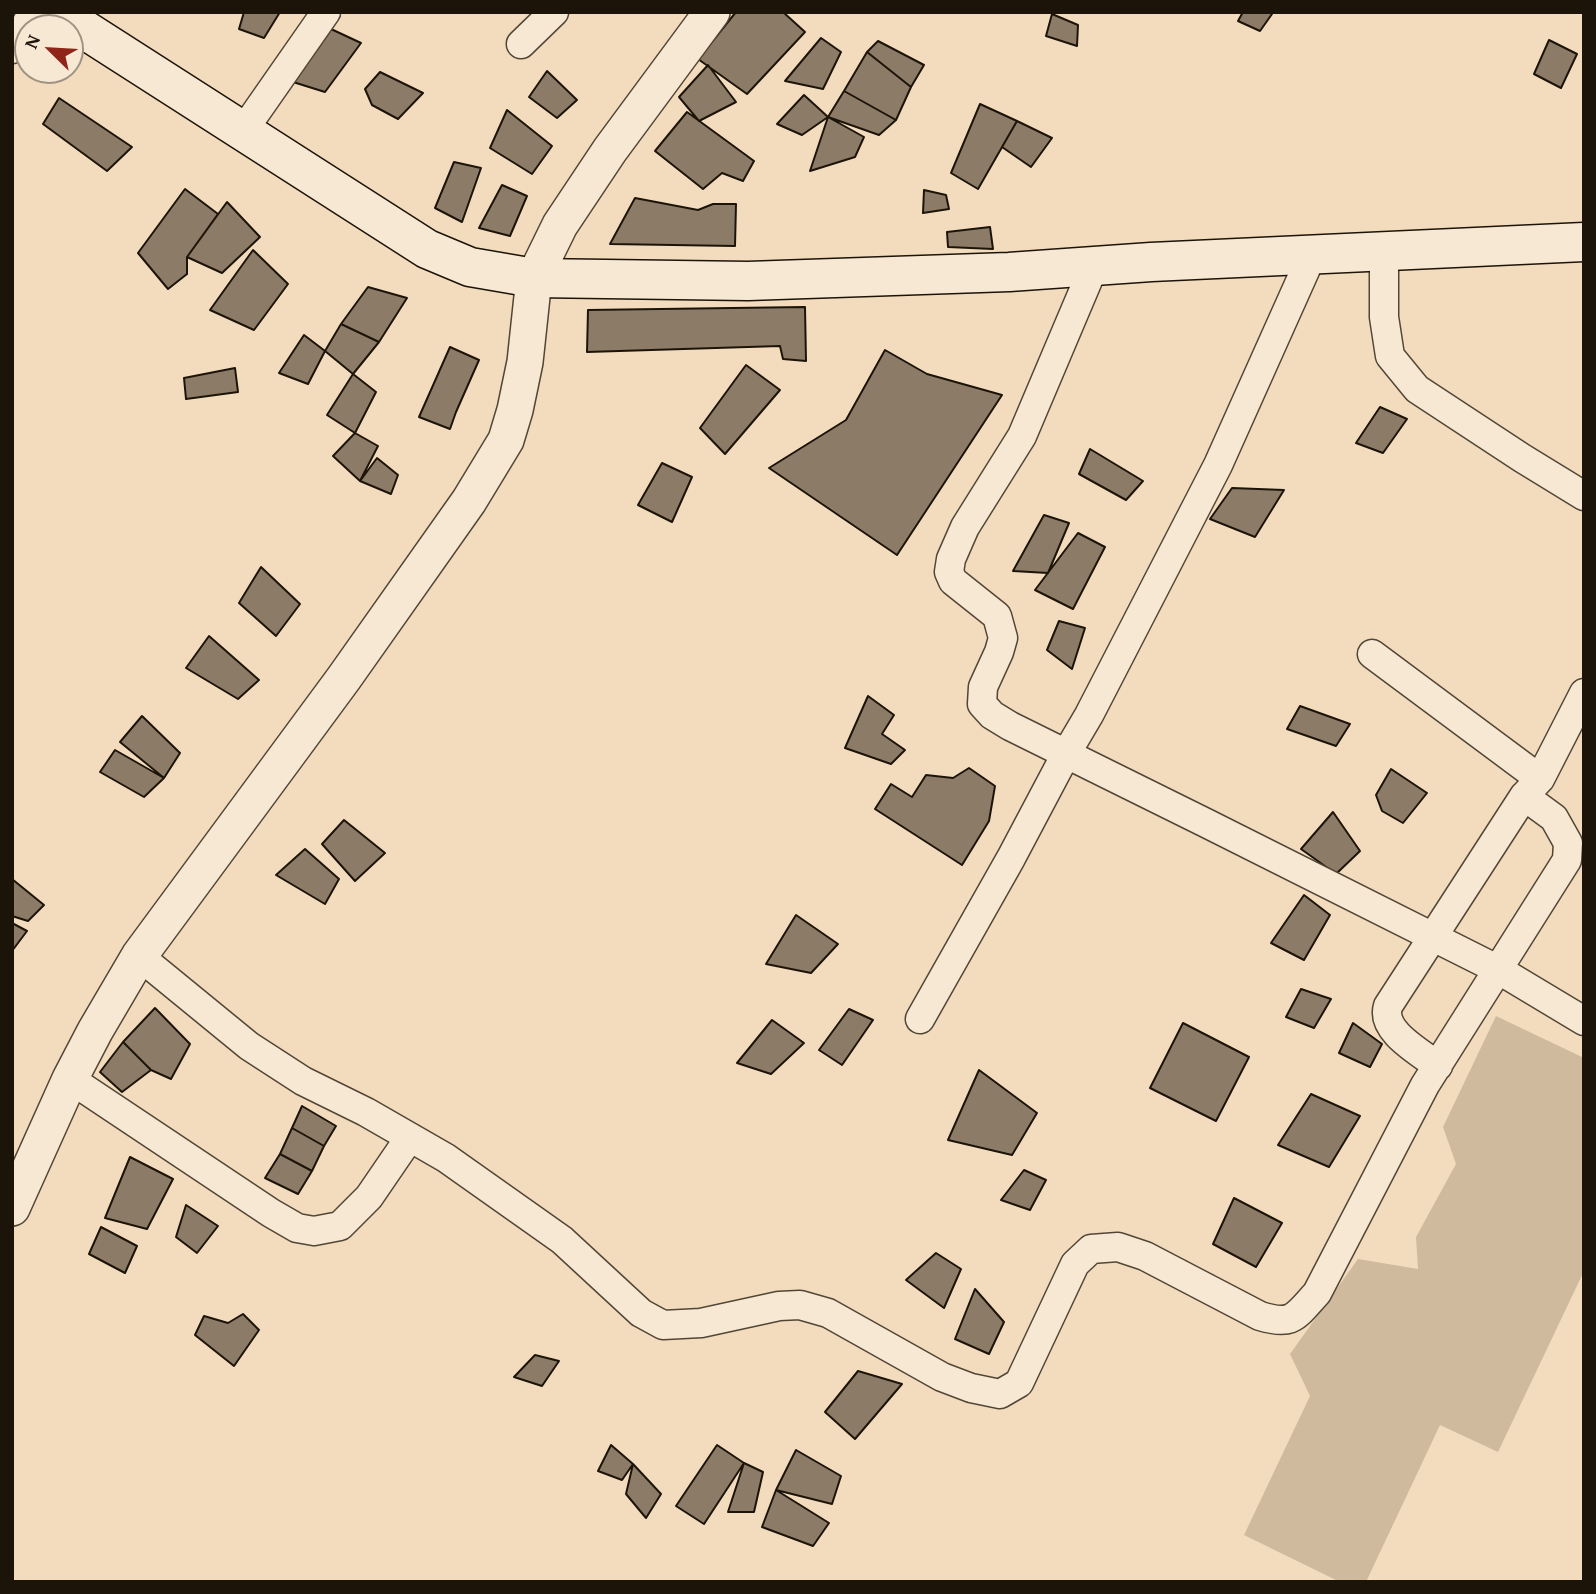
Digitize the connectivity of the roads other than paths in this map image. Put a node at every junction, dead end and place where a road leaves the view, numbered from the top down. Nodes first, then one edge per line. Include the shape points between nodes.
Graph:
1 (33, 12) edge
2 (57, 12) edge
3 (326, 12) edge
4 (554, 12) edge
5 (708, 14) edge
6 (521, 44) dead end
7 (12, 49) edge
8 (243, 131) junction
9 (1584, 242) edge
10 (1384, 251) junction
11 (1312, 255) junction
12 (1094, 266) junction
13 (534, 278) junction
14 (1584, 496) edge
15 (1373, 654) dead end
16 (1584, 694) edge
17 (1066, 754) junction
18 (1532, 788) junction
19 (1433, 937) junction
20 (139, 956) junction
21 (1499, 970) junction
22 (920, 1019) dead end
23 (1584, 1021) edge
24 (1438, 1066) junction
25 (70, 1079) junction
26 (410, 1137) junction
27 (12, 1208) edge

1 - 7 street
2 - 8 main road
3 - 8 street
4 - 6 street
5 - 13 street via 560,225
8 - 13 main road via 426,249 470,267
9 - 10 main road
10 - 11 main road
10 - 14 street via 1384,317 1390,356 1417,388
11 - 12 main road
11 - 17 street via 1218,465
12 - 13 main road via 748,281
12 - 17 street via 1022,436 965,527 949,572 953,581 997,616 1001,626 1003,638 983,687 982,704 1010,726
13 - 20 street via 525,362 506,440 383,623
15 - 18 street
16 - 18 street
17 - 19 street
17 - 22 street
18 - 19 street
18 - 21 street via 1568,843 1567,860
19 - 21 street
19 - 24 street via 1386,1014 1397,1035
20 - 25 street
20 - 26 street via 249,1046 303,1081
21 - 23 street
21 - 24 street
24 - 26 street via 1317,1293 1296,1316 1279,1321 1259,1316 1144,1256 1118,1247 1091,1249 1075,1264 1019,1383 1000,1394 942,1377 828,1313 800,1305 701,1323 663,1325 641,1313 562,1240
25 - 26 street via 271,1213 306,1230 340,1226 369,1197
25 - 27 street

